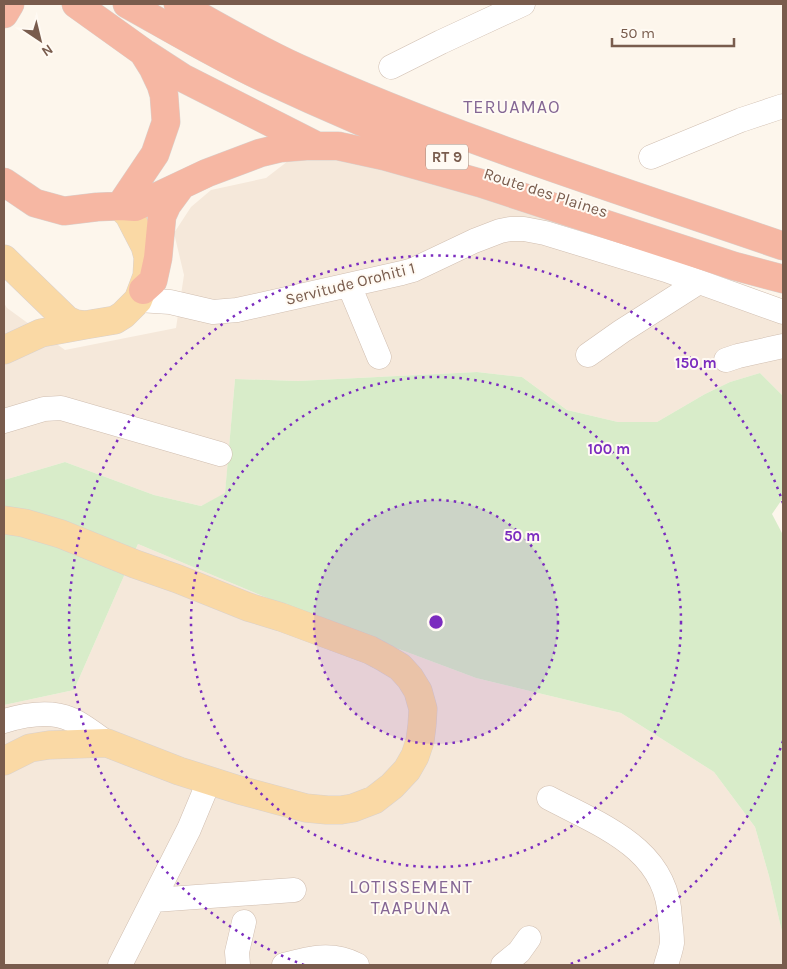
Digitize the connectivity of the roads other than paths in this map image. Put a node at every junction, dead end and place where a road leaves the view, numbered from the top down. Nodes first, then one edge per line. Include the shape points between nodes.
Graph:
1 (10, 4) edge
2 (76, 4) edge
3 (128, 4) edge
4 (178, 4) edge
5 (523, 4) edge
6 (4, 14) edge
7 (143, 52) junction
8 (391, 67) dead end
9 (783, 106) edge
10 (317, 146) junction
11 (651, 157) dead end
12 (4, 182) edge
13 (181, 186) junction
14 (120, 206) junction
15 (783, 246) edge
16 (4, 259) edge
17 (783, 273) edge
18 (783, 279) edge
19 (699, 282) junction
20 (349, 285) junction
21 (140, 295) junction
22 (783, 312) edge
23 (85, 325) junction
24 (783, 346) edge
25 (4, 350) edge
26 (588, 356) dead end
27 (379, 357) dead end
28 (726, 360) dead end
29 (4, 420) edge
30 (220, 454) dead end
31 (4, 520) edge
32 (4, 721) edge
33 (107, 743) junction
34 (4, 761) edge
35 (209, 781) junction
36 (549, 798) dead end
37 (294, 890) dead end
38 (154, 900) junction
39 (244, 922) dead end
40 (530, 938) dead end
41 (120, 965) edge
42 (238, 965) edge
43 (284, 965) edge
44 (357, 965) edge
45 (504, 965) edge
46 (666, 965) edge

1 - 6 highway
2 - 7 highway
3 - 17 highway, Route des Plaines / RT 9 via 264,78 375,128 489,174
4 - 15 highway, Route des Plaines / RT 9 via 297,68 436,125 516,156
5 - 8 street
7 - 10 highway via 183,78
7 - 14 highway via 161,84 166,122 155,154
9 - 11 street
10 - 13 highway via 260,153
10 - 18 highway via 361,150 408,162
12 - 14 highway via 35,203 64,210
13 - 14 highway via 135,207
13 - 21 highway via 162,216 153,281
14 - 21 main road via 132,221 148,257 148,273
16 - 23 main road via 67,320
19 - 20 street, Servitude Orohiti 1 via 545,233 510,229 474,241 413,270
19 - 22 street, Servitude Orohiti 1
19 - 26 street
20 - 21 street, Servitude Orohiti 1 via 237,310 213,312
20 - 27 street
21 - 23 main road via 115,320
23 - 25 main road via 41,333
24 - 28 street
29 - 30 street via 44,409 61,408
31 - 35 main road via 60,534 370,650 400,667 418,691 423,709 415,756 399,779 374,800 341,810 306,808
32 - 33 street via 52,714 71,719
33 - 34 main road via 30,748
33 - 35 main road
35 - 38 street
36 - 46 street via 623,838 655,869 670,911 672,942
37 - 38 street
38 - 41 street
39 - 42 street via 237,952
40 - 45 street
43 - 44 street via 328,956

